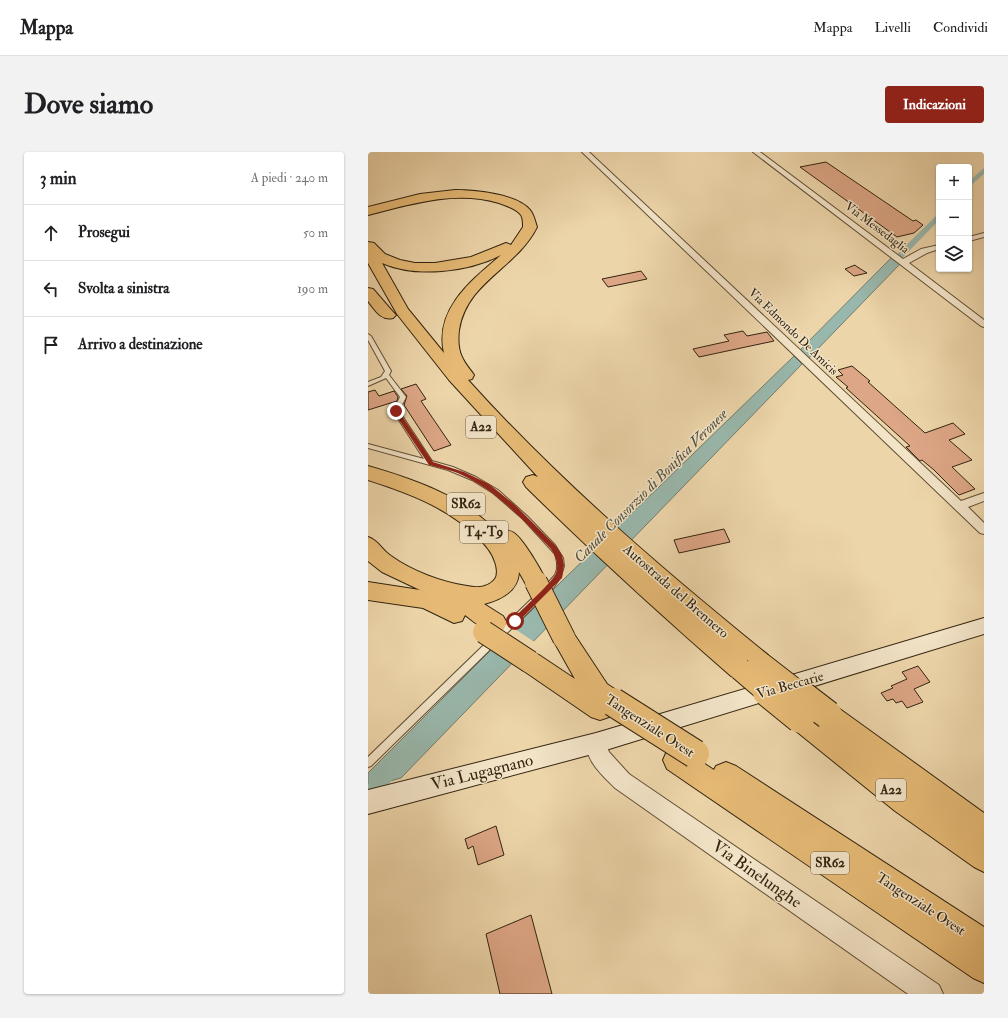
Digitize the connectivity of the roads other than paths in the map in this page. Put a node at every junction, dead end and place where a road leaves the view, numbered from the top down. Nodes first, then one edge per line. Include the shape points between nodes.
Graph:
1 (585, 152) edge
2 (756, 152) edge
3 (368, 210) edge
4 (368, 214) edge
5 (984, 235) edge
6 (972, 238) edge
7 (368, 245) edge
8 (936, 248) edge
9 (368, 250) edge
10 (903, 263) junction
11 (368, 281) edge
12 (368, 292) edge
13 (388, 315) junction
14 (984, 324) edge
15 (368, 336) edge
16 (386, 375) junction
17 (368, 384) edge
18 (368, 446) edge
19 (530, 458) junction
20 (431, 464) junction
21 (368, 465) edge
22 (368, 473) edge
23 (984, 497) edge
24 (959, 506) junction
25 (589, 526) junction
26 (984, 530) edge
27 (368, 545) edge
28 (368, 582) edge
29 (368, 591) edge
30 (432, 594) junction
31 (984, 626) edge
32 (749, 666) junction
33 (604, 701) junction
34 (596, 743) junction
35 (685, 757) junction
36 (368, 763) edge
37 (368, 802) edge
38 (984, 830) edge
39 (984, 857) edge
40 (984, 946) edge
41 (984, 967) edge
42 (930, 994) edge

1 - 24 street, Via Edmondo De Amicis
2 - 10 street, Via Messedaglia
3 - 19 highway via 430,197 464,194 501,199 516,205 527,215 530,227 523,239 464,296 455,311 451,341 453,355 465,373 505,421
4 - 7 highway via 438,199 465,197 496,202 511,209 520,219 521,228 514,239 498,252 471,262 446,266 414,267 395,264 374,254
5 - 6 street
8 - 10 street via 924,251
9 - 19 highway, Autostrada del Brennero / A22 via 402,310 437,356
10 - 14 street, Via Messedaglia
11 - 13 highway, Autostrada del Brennero / A22
12 - 13 highway
13 - 25 highway, Autostrada del Brennero / A22 via 467,413 521,470
15 - 16 lane via 386,366
16 - 17 lane
16 - 20 lane via 403,397 396,411
18 - 20 lane
19 - 25 highway, Autostrada del Brennero / A22
20 - 36 lane via 462,473 481,482 513,506 554,548 561,565 559,576
21 - 33 highway, Tangenziale Ovest / SR62, bridge via 408,477 449,494 469,506 504,536 518,552 564,638
22 - 30 highway, T4-T9 via 412,488 449,505 488,535 506,558 509,565 507,580 495,591 478,596
23 - 24 street
24 - 26 street, Via Edmondo De Amicis
25 - 32 highway, Autostrada del Brennero / A22
27 - 30 highway via 380,561
28 - 30 highway
29 - 30 highway, Tangenziale Ovest / SR62
30 - 33 highway, Tangenziale Ovest / SR62, bridge via 490,627
31 - 34 main road, Via Beccarie
32 - 38 highway, Autostrada del Brennero / A22, bridge via 828,715
32 - 39 highway, Autostrada del Brennero / A22, bridge via 800,719 905,801
33 - 35 highway, Tangenziale Ovest / SR62
34 - 37 main road, Via Lugagnano
34 - 42 street, Via Binelunghe via 600,757 622,781
35 - 40 highway, Tangenziale Ovest / SR62
35 - 41 highway, Tangenziale Ovest / SR62

